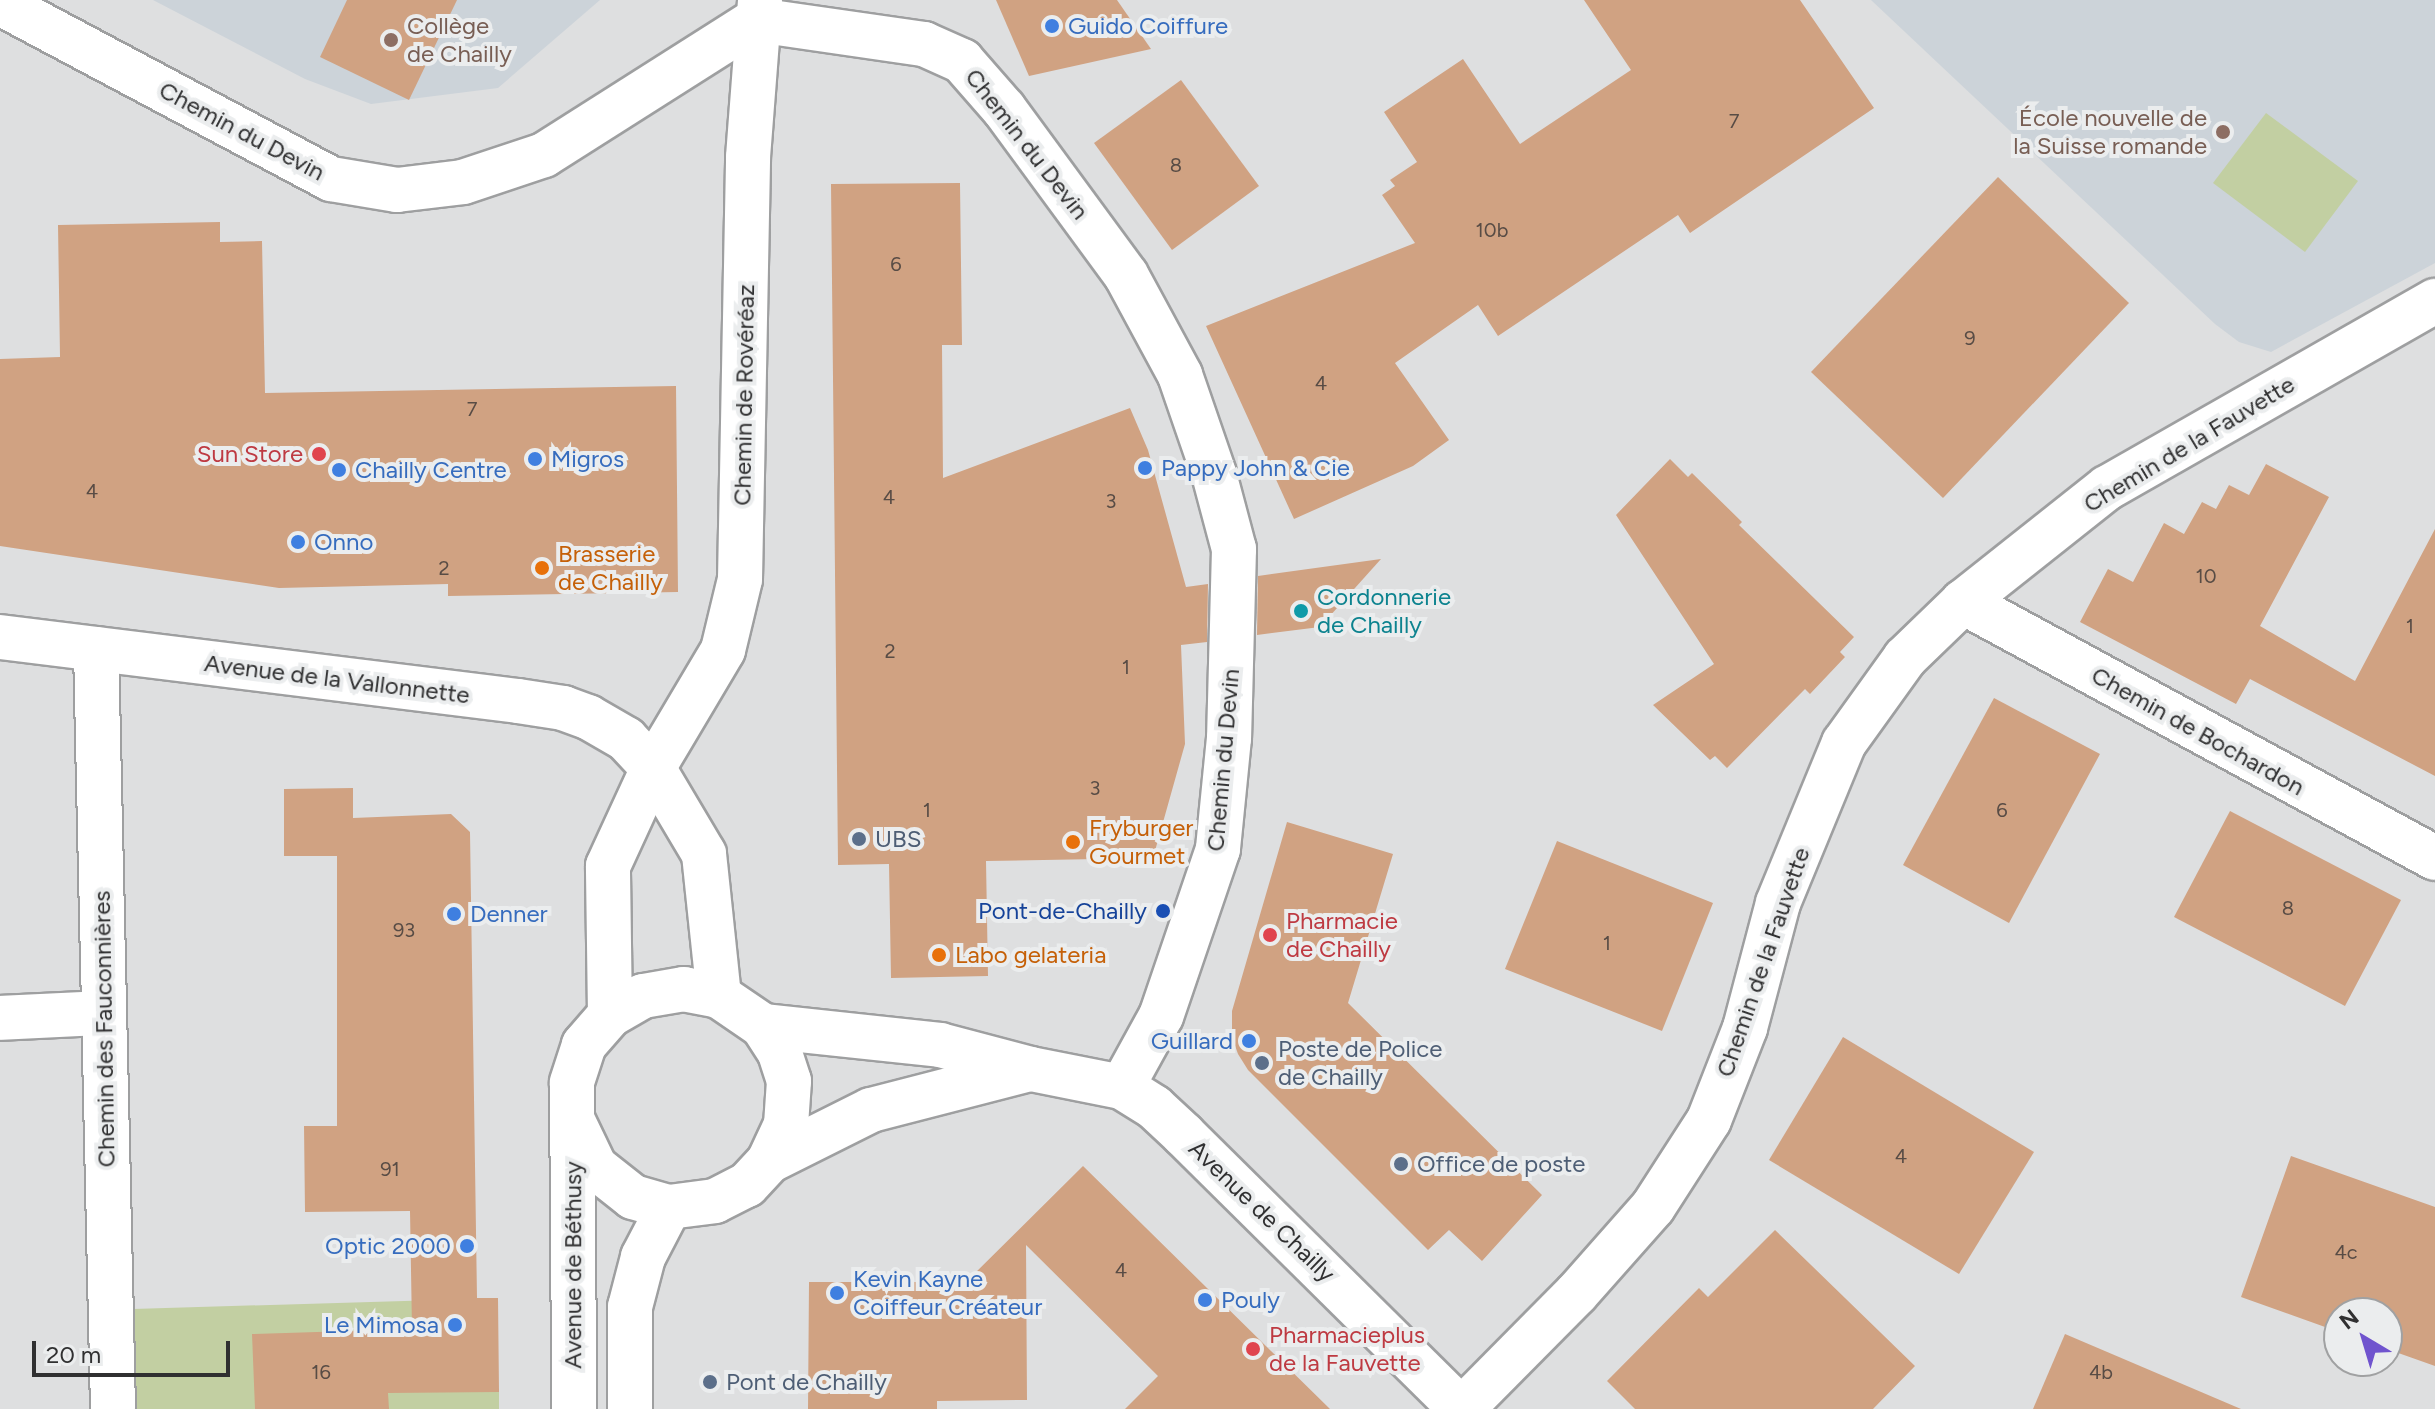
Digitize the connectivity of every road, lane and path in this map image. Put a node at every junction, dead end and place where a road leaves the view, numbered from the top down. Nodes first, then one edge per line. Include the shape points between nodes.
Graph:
1 (0, 3) edge
2 (758, 10) edge
3 (2435, 301) edge
4 (1963, 602) junction
5 (0, 637) edge
6 (96, 649) junction
7 (653, 768) junction
8 (2435, 858) edge
9 (719, 996) junction
10 (103, 1013) junction
11 (610, 1015) junction
12 (0, 1018) edge
13 (763, 1026) junction
14 (1031, 1069) junction
15 (1122, 1087) junction
16 (573, 1121) junction
17 (769, 1161) junction
18 (669, 1207) junction
19 (113, 1409) edge
20 (574, 1409) edge
21 (630, 1409) edge
22 (1461, 1409) edge

1 - 2 street, Chemin du Devin via 331,179 397,190 463,182 544,155
2 - 7 street, Chemin de Rovéréaz via 748,157 740,579 723,650
2 - 15 street, Chemin du Devin via 924,44 962,61 1004,109 1126,275 1180,375 1214,474 1234,549 1229,738 1218,849 1161,1016
3 - 4 street, Chemin de la Fauvette via 2107,488
4 - 8 street, Chemin de Bochardon
4 - 22 street, Chemin de la Fauvette via 1905,658 1844,743 1778,903 1745,1028 1709,1120 1653,1207 1576,1294
5 - 6 street, Avenue de la Vallonnette
6 - 7 street, Avenue de la Vallonnette via 563,708 626,739
6 - 10 street, Chemin des Fauconnières
7 - 9 street via 704,854
7 - 11 street, Chemin de Rovéréaz via 608,866
9 - 11 street, Avenue de Béthusy via 684,989 643,996
9 - 13 street, Avenue de Béthusy
10 - 12 street
10 - 19 street, Chemin des Fauconnières
11 - 16 street, Avenue de Béthusy via 584,1045 572,1083
13 - 14 street, Avenue de Chailly via 940,1045
13 - 17 street, Avenue de Béthusy via 789,1081 786,1125
14 - 15 street, Avenue de Chailly
14 - 17 street, Avenue de Chailly via 871,1110
15 - 22 street, Avenue de Chailly via 1184,1135
16 - 18 street, Avenue de Béthusy via 595,1167 633,1197
16 - 20 street, Avenue de Béthusy
17 - 18 street, Avenue de Béthusy via 747,1185 715,1201
18 - 21 street via 643,1257 630,1307

